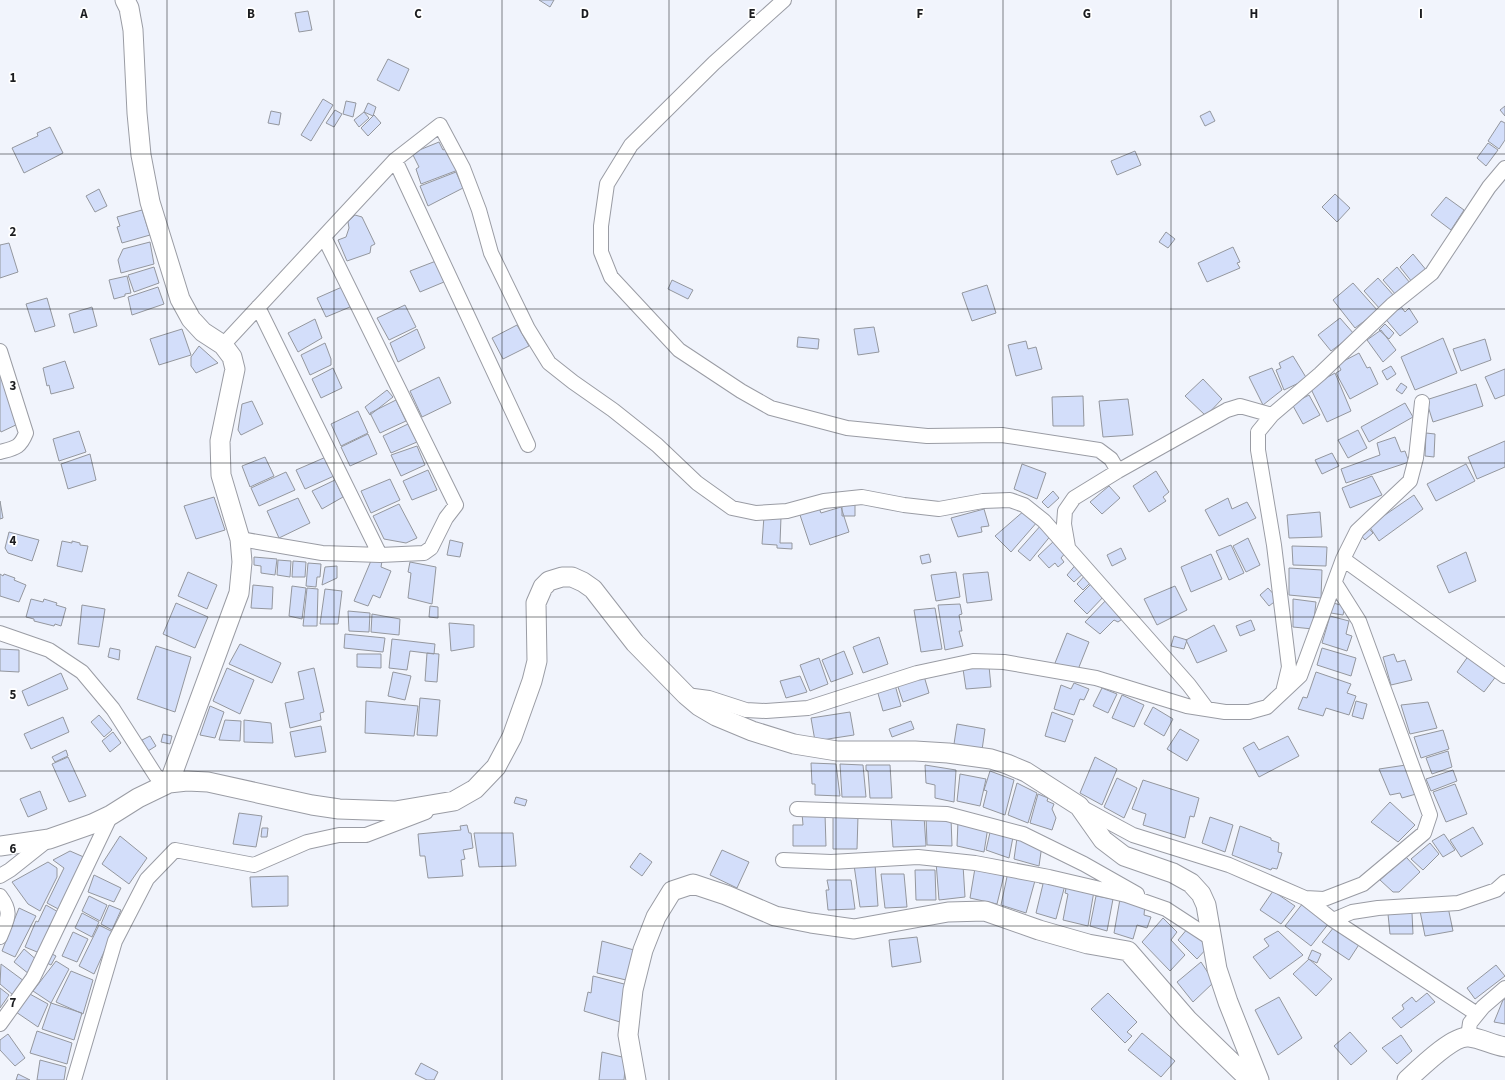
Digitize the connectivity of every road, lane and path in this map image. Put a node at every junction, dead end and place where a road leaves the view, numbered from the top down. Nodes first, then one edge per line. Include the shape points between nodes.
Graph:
1 (125, 0) edge
2 (784, 0) edge
3 (395, 160) junction
4 (1505, 168) edge
5 (324, 237) junction
6 (258, 307) junction
7 (223, 345) junction
8 (0, 351) edge
9 (1422, 402) dead end
10 (1272, 415) junction
11 (528, 445) dead end
12 (0, 452) edge
13 (1118, 471) junction
14 (240, 539) junction
15 (1068, 547) junction
16 (380, 555) junction
17 (1343, 560) junction
18 (1334, 583) junction
19 (0, 633) edge
20 (1505, 676) edge
21 (1283, 692) junction
22 (686, 695) junction
23 (1207, 709) junction
24 (169, 783) junction
25 (454, 801) junction
26 (1079, 806) junction
27 (798, 809) dead end
28 (112, 815) junction
29 (49, 839) junction
30 (0, 846) edge
31 (783, 860) dead end
32 (0, 876) edge
33 (1505, 882) edge
34 (0, 896) edge
35 (1305, 898) junction
36 (1154, 905) junction
37 (1333, 920) junction
38 (0, 937) edge
39 (1212, 939) junction
40 (1505, 988) edge
41 (1477, 1014) junction
42 (0, 1024) edge
43 (1468, 1037) junction
44 (1505, 1047) edge
45 (74, 1080) edge
46 (636, 1080) edge
47 (1250, 1080) edge
48 (1259, 1080) edge
49 (1407, 1080) edge

1 - 7 main road via 133,30 136,114 150,202 180,299 191,319
2 - 13 street via 714,63 631,144 607,184 601,226 601,252 610,277 679,350 771,408 847,428 927,436 1002,435 1099,450 1110,459
3 - 5 street
3 - 11 street
3 - 15 street via 440,124 463,168 479,210 491,253 528,330 549,363 613,410 657,445 697,483 732,508 764,513 787,511 824,501 862,497 939,509 983,501 1010,500 1024,505 1044,521
4 - 10 street via 1489,187 1432,273 1392,305 1320,374
5 - 6 street
5 - 16 street via 456,505 446,518 431,548 424,553
6 - 7 street
6 - 16 street
7 - 14 main road via 232,357 235,369 220,441 221,475
8 - 12 street via 26,433 22,444
9 - 17 street via 1416,458 1410,481 1357,531
10 - 13 street via 1240,406 1227,410
10 - 21 street via 1258,432 1258,450 1274,545 1289,667
13 - 15 street via 1074,498 1065,511 1064,524
14 - 16 street via 322,553
14 - 24 main road via 242,562 239,593
15 - 23 street
17 - 18 street
17 - 20 street
18 - 21 street via 1300,676
18 - 35 street via 1359,621 1430,815 1424,833 1362,884 1324,899
19 - 24 street via 49,650 82,672 113,709 156,776
21 - 23 street via 1267,707 1249,712
22 - 23 street via 709,698 746,710 808,708 917,673 973,661 1004,662 1096,678 1187,706
22 - 25 main road via 635,643 593,589 572,577 549,581 543,587 536,603 536,662 512,737 496,767 475,790
22 - 26 main road via 716,716 794,744 837,751 915,751 991,759 1026,772
24 - 25 main road via 187,780 208,782 339,809 395,811
24 - 28 main road via 138,798
25 - 45 street via 366,835 339,835 307,842 254,865 175,850 147,879 115,941
26 - 35 street via 1133,835 1229,865
26 - 39 main road via 1111,848 1124,856 1191,882 1206,905
27 - 36 street via 947,814 1023,834 1126,886
28 - 29 main road
28 - 42 street via 33,978
29 - 30 main road
29 - 32 street
31 - 36 street via 831,862 918,857 975,863 1126,895
33 - 37 street via 1496,890 1458,903 1378,908 1352,912
34 - 38 street via 9,913
35 - 37 street
36 - 39 street via 1166,909
37 - 41 street
39 - 48 main road via 1217,969 1228,1002
40 - 41 street
41 - 43 street via 1470,1023
43 - 44 main road
43 - 49 main road via 1451,1043
46 - 47 main road via 628,1035 633,990 643,950 656,917 672,891 693,884 726,894 775,916 811,923 854,929 948,912 985,911 1088,944 1128,951 1187,1019

